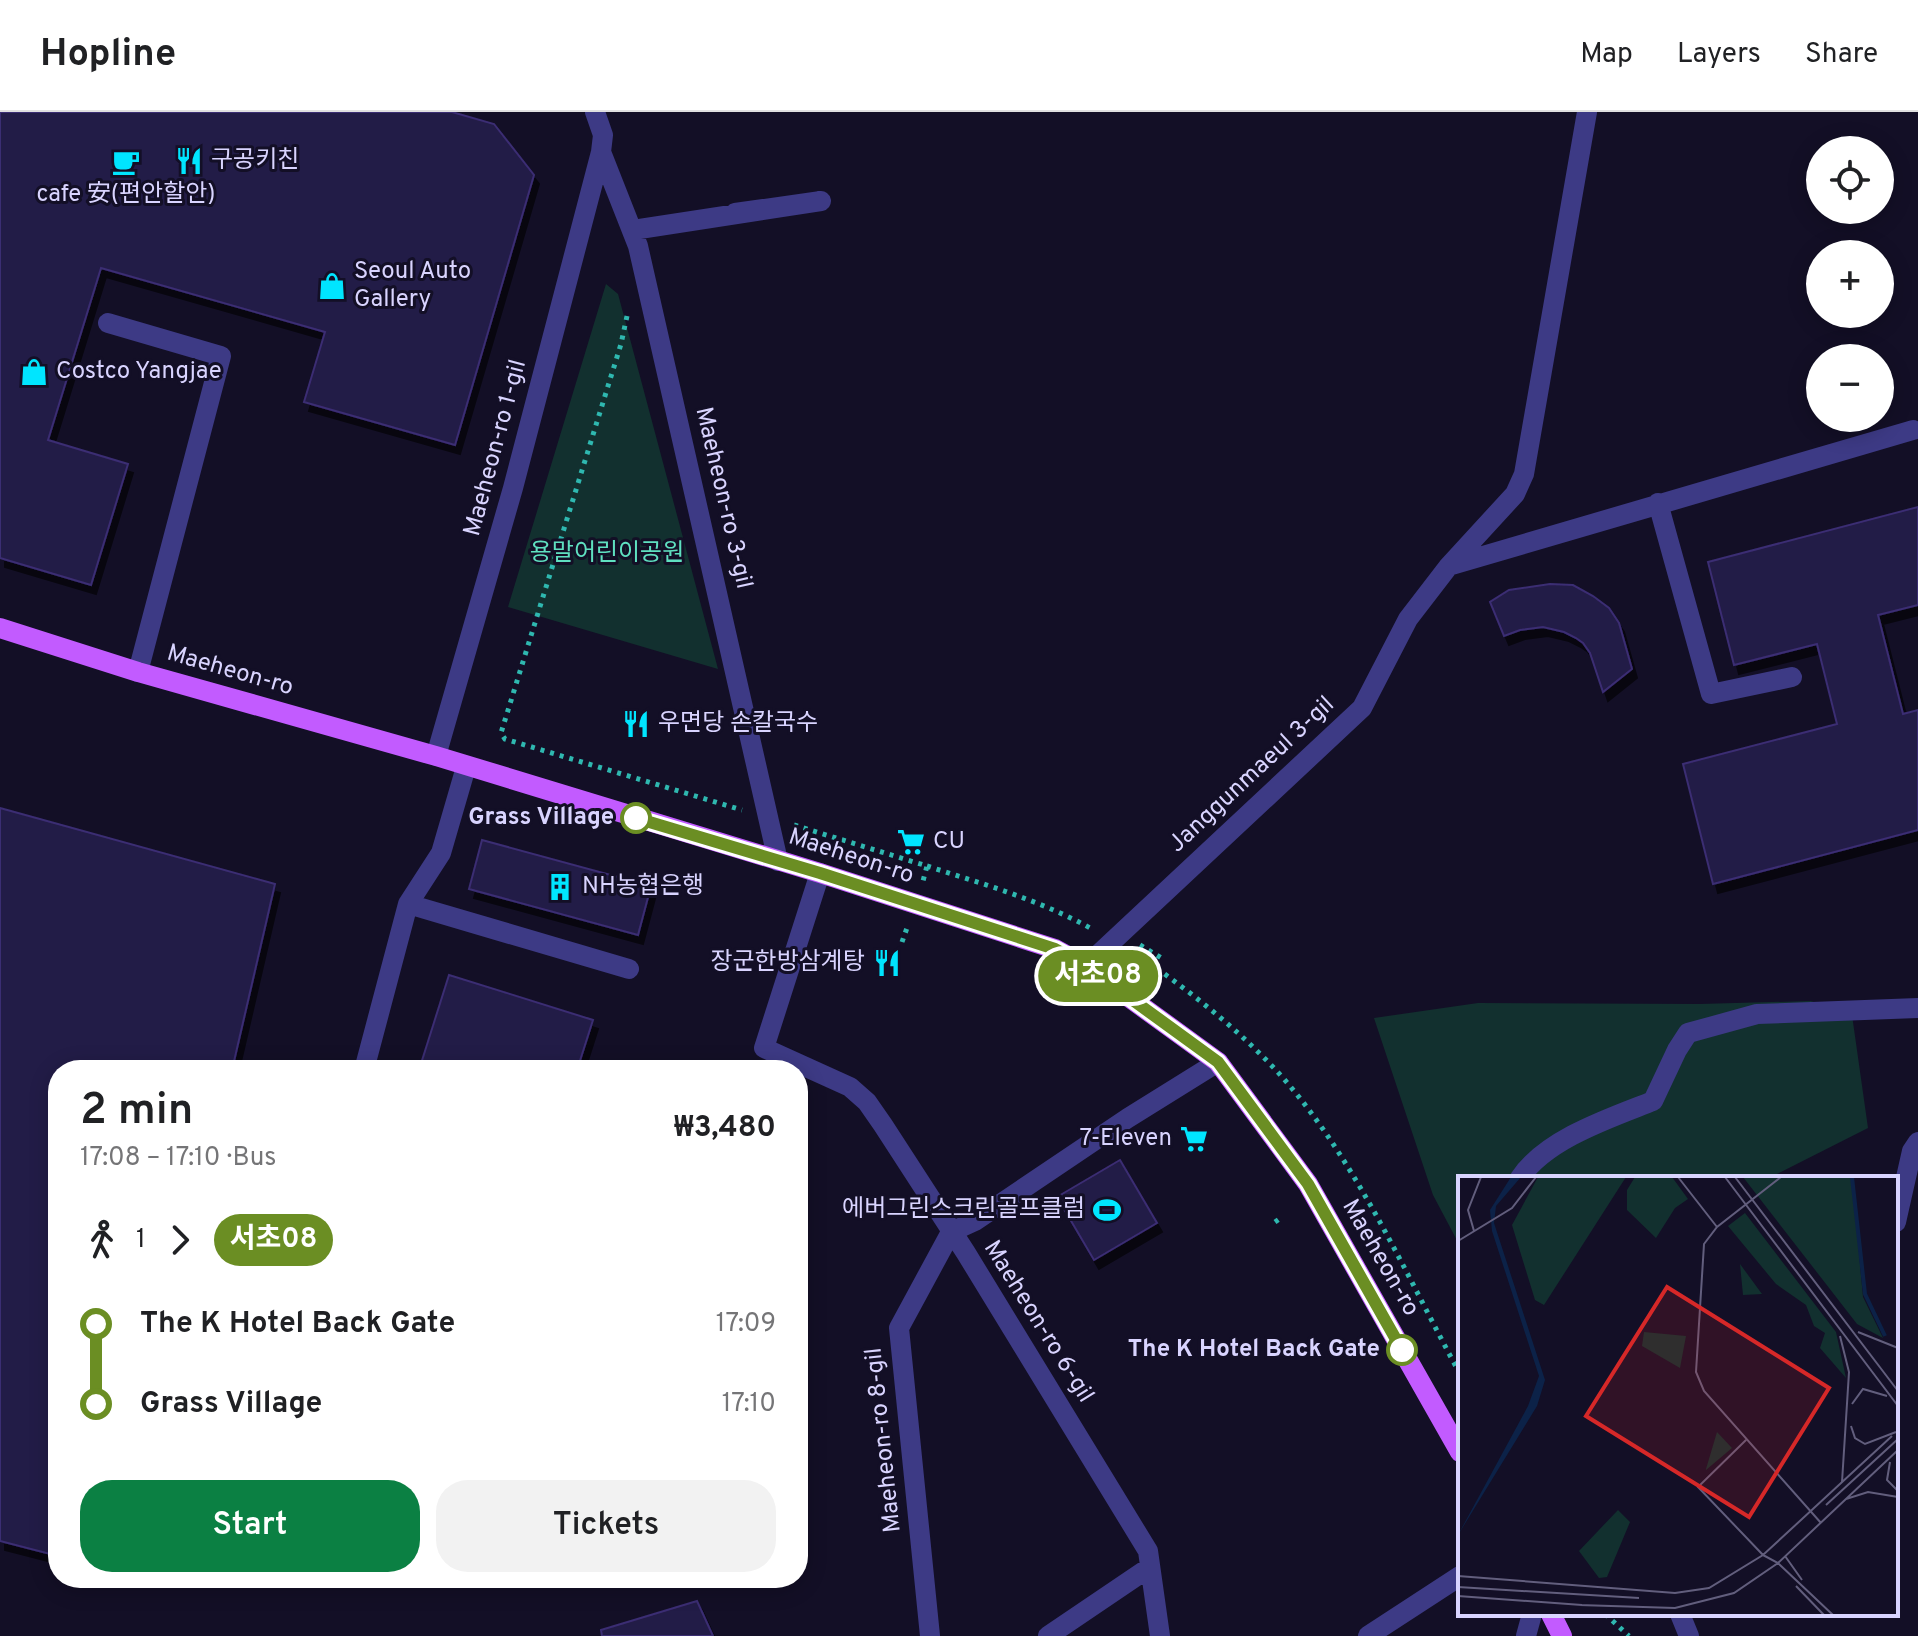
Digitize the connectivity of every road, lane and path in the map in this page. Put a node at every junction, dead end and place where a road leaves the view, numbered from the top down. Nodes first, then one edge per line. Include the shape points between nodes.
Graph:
1 (595, 112) edge
2 (1587, 112) edge
3 (601, 152) junction
4 (821, 201) dead end
5 (633, 230) junction
6 (628, 313) dead end
7 (108, 323) dead end
8 (1913, 430) dead end
9 (1658, 503) junction
10 (1448, 567) junction
11 (0, 628) edge
12 (138, 672) junction
13 (1792, 677) dead end
14 (436, 756) junction
15 (466, 767) junction
16 (770, 818) junction
17 (778, 861) junction
18 (820, 873) junction
19 (920, 889) dead end
20 (408, 904) junction
21 (909, 920) dead end
22 (902, 942) dead end
23 (1140, 945) dead end
24 (1163, 959) dead end
25 (1086, 966) junction
26 (629, 969) dead end
27 (1918, 1008) edge
28 (367, 1060) edge
29 (790, 1060) edge
30 (1218, 1062) junction
31 (808, 1068) edge
32 (1918, 1142) edge
33 (1522, 1176) edge
34 (1898, 1213) edge
35 (1282, 1217) dead end
36 (1275, 1222) dead end
37 (951, 1232) junction
38 (1458, 1448) edge
39 (1150, 1567) junction
40 (1458, 1577) edge
41 (1531, 1616) edge
42 (1552, 1616) edge
43 (1607, 1616) edge
44 (1681, 1616) edge
45 (930, 1636) edge
46 (1048, 1636) edge
47 (1160, 1636) edge
48 (1368, 1636) edge
49 (1526, 1636) edge
50 (1562, 1636) edge
51 (1629, 1636) edge
52 (1689, 1636) edge

1 - 3 street via 603,135
2 - 10 street, Janggunmaeul 3-gil via 1524,474 1515,494
3 - 5 street, Maeheon-ro 3-gil
3 - 14 street, Maeheon-ro 1-gil
4 - 5 street
5 - 16 street, Maeheon-ro 3-gil
6 - 16 path via 501,733 505,739
7 - 12 street via 221,356
8 - 9 street
9 - 10 street
9 - 13 street via 1711,694
10 - 25 street, Janggunmaeul 3-gil via 1408,619 1362,708
11 - 12 main road, Maeheon-ro
12 - 14 main road, Maeheon-ro
14 - 15 main road, Maeheon-ro
15 - 17 main road, Maeheon-ro
15 - 20 street via 441,853
16 - 17 street, Maeheon-ro 3-gil
16 - 19 path via 927,866
17 - 18 main road, Maeheon-ro
18 - 25 main road, Maeheon-ro via 1055,949
18 - 29 street, Maeheon-ro 6-gil via 764,1048
20 - 26 street
20 - 28 street
21 - 22 path
23 - 24 path
25 - 30 main road, Maeheon-ro
27 - 33 street via 1757,1014 1688,1033 1653,1101 1541,1153
30 - 37 street
30 - 38 main road, Maeheon-ro via 1308,1184
31 - 37 street, Maeheon-ro 6-gil via 850,1087 867,1102
32 - 34 street
35 - 36 path
37 - 39 street, Maeheon-ro 6-gil via 1148,1551
37 - 45 street, Maeheon-ro 8-gil via 899,1328
39 - 46 street
39 - 47 street, Maeheon-ro 6-gil
40 - 48 street
41 - 49 street
42 - 50 main road
43 - 51 path
44 - 52 street

